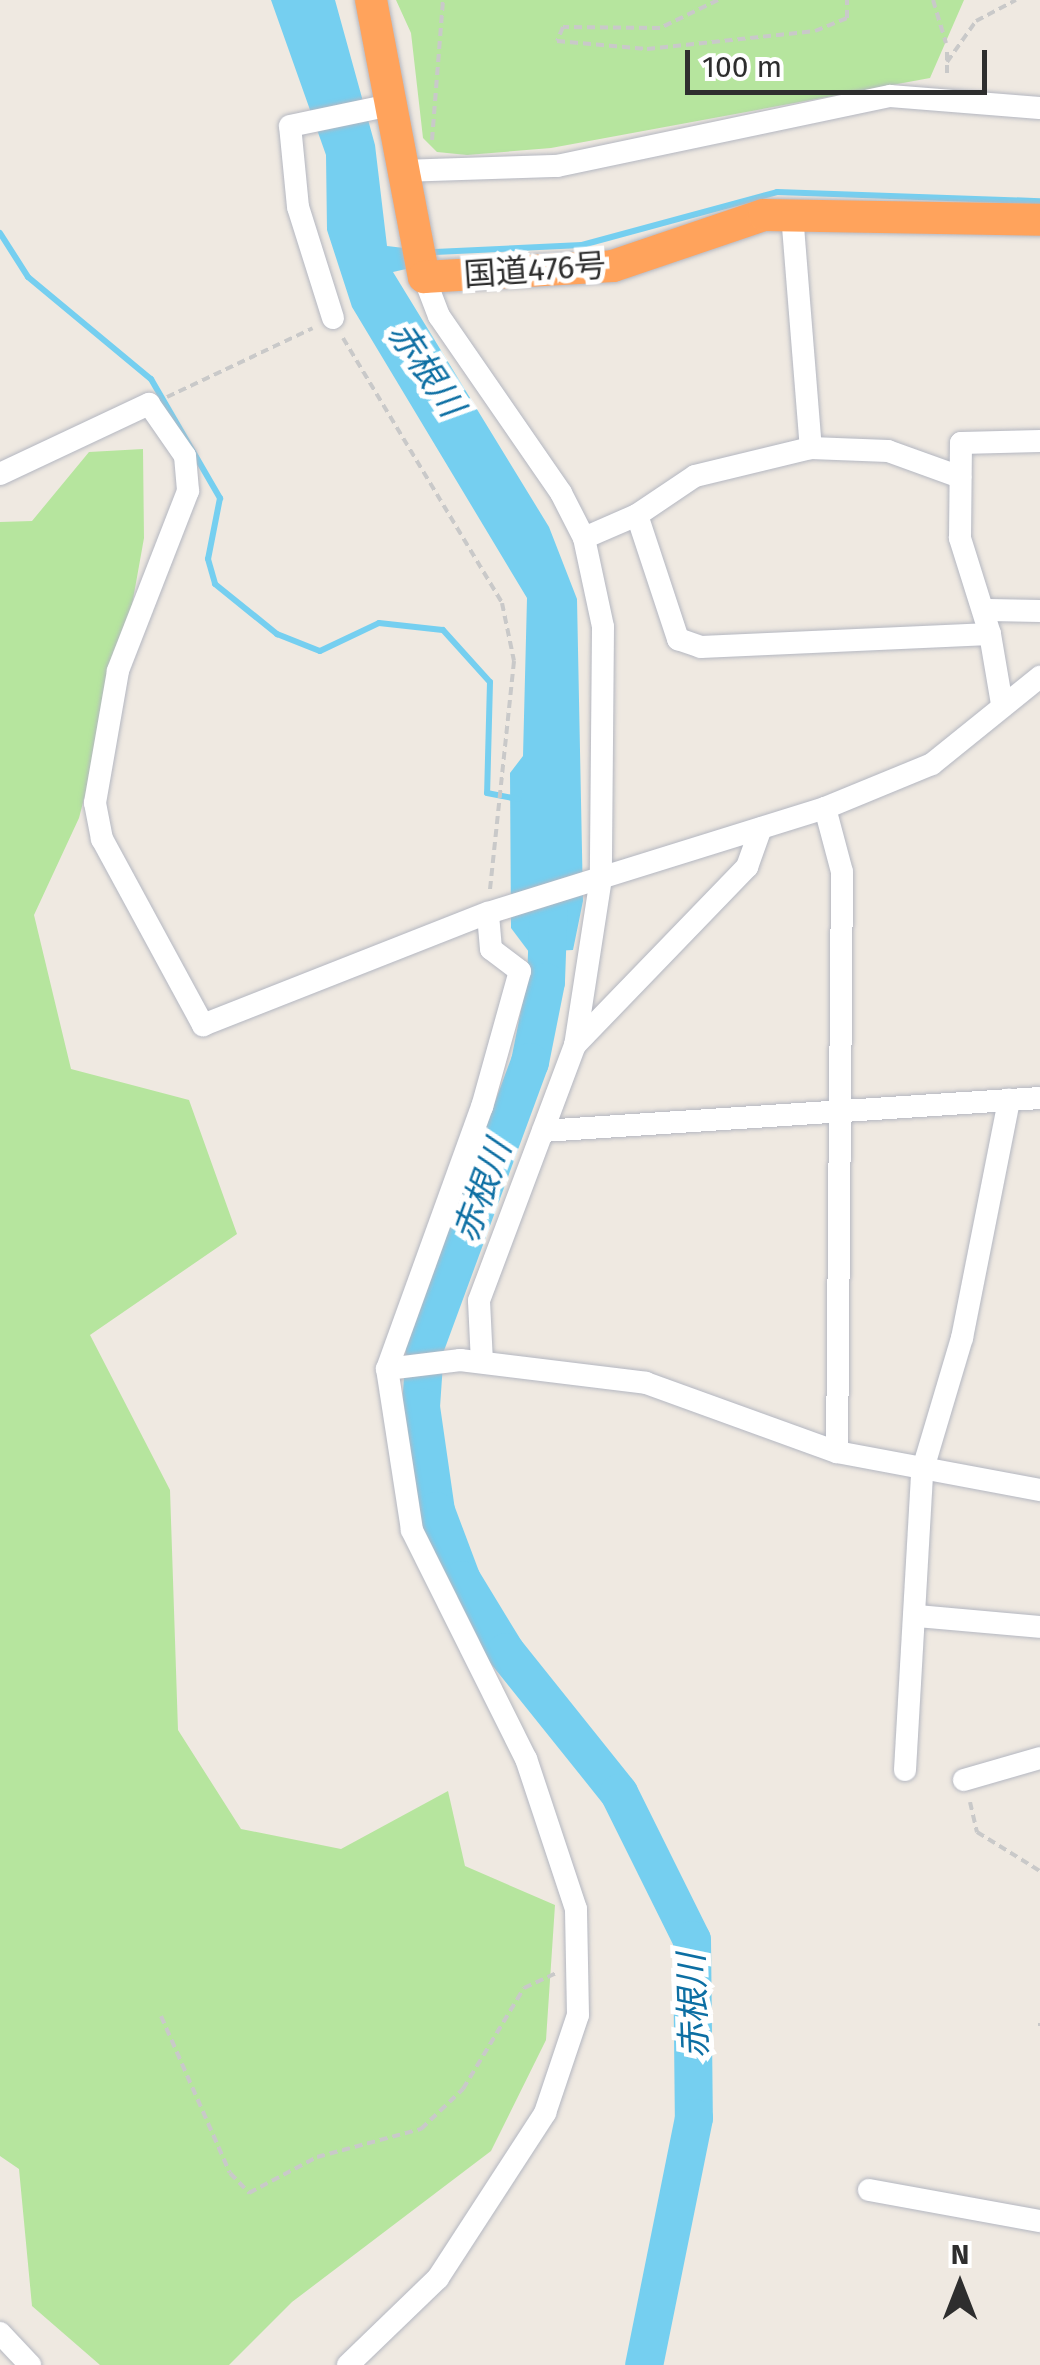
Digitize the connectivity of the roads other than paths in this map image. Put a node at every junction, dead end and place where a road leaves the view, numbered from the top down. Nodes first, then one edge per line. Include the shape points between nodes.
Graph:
1 (371, 0) edge
2 (389, 105) junction
3 (1040, 108) edge
4 (404, 172) junction
5 (792, 214) junction
6 (1040, 220) edge
7 (424, 277) junction
8 (333, 318) road end
9 (1040, 441) edge
10 (811, 448) junction
11 (0, 474) edge
12 (960, 477) junction
13 (637, 515) junction
14 (584, 538) junction
15 (1040, 611) edge
16 (990, 622) junction
17 (1040, 677) edge
18 (1002, 704) junction
19 (826, 808) junction
20 (761, 828) junction
21 (594, 880) junction
22 (495, 911) junction
23 (576, 1045) junction
24 (1040, 1098) edge
25 (1009, 1100) junction
26 (838, 1111) junction
27 (543, 1132) junction
28 (471, 1361) junction
29 (393, 1368) junction
30 (836, 1452) junction
31 (922, 1472) junction
32 (1040, 1490) edge
33 (917, 1616) junction
34 (1040, 1626) edge
35 (1040, 1758) edge
36 (905, 1770) dead end
37 (964, 1780) road end
38 (869, 2190) dead end
39 (1040, 2220) edge
40 (0, 2333) edge
41 (30, 2365) edge
42 (348, 2365) edge

1 - 2 highway, 国道476号
2 - 4 highway, 国道476号
2 - 8 street via 290,126 298,207
3 - 4 street via 890,96 558,166
4 - 7 highway, 国道476号
5 - 6 highway, 国道476号
5 - 7 highway, 国道476号 via 753,218 613,266
5 - 10 street
7 - 14 street via 439,316
9 - 12 street via 966,437
10 - 12 street via 888,451
10 - 13 street via 695,476
11 - 22 street via 149,404 185,456 188,491 118,670 95,803 102,839 203,1025
12 - 16 street via 960,538
13 - 14 street
13 - 16 street via 678,639 701,648
14 - 21 street via 603,627
15 - 16 street
16 - 18 street
17 - 18 street
18 - 19 street via 932,764
19 - 20 street
19 - 26 street via 842,872
20 - 21 street
20 - 23 street via 747,867
21 - 22 street
21 - 23 street
22 - 29 street via 491,949 520,971 482,1107
23 - 27 street
24 - 25 street
25 - 26 street
25 - 31 street via 962,1338
26 - 27 street
26 - 30 street
27 - 28 street via 479,1301
28 - 29 street
28 - 30 street via 646,1382
29 - 42 street via 412,1530 526,1758 576,1909 578,2015 546,2113 438,2278
30 - 31 street
31 - 32 street
31 - 33 street
33 - 34 street
33 - 36 street
35 - 37 street
38 - 39 street
40 - 41 street

